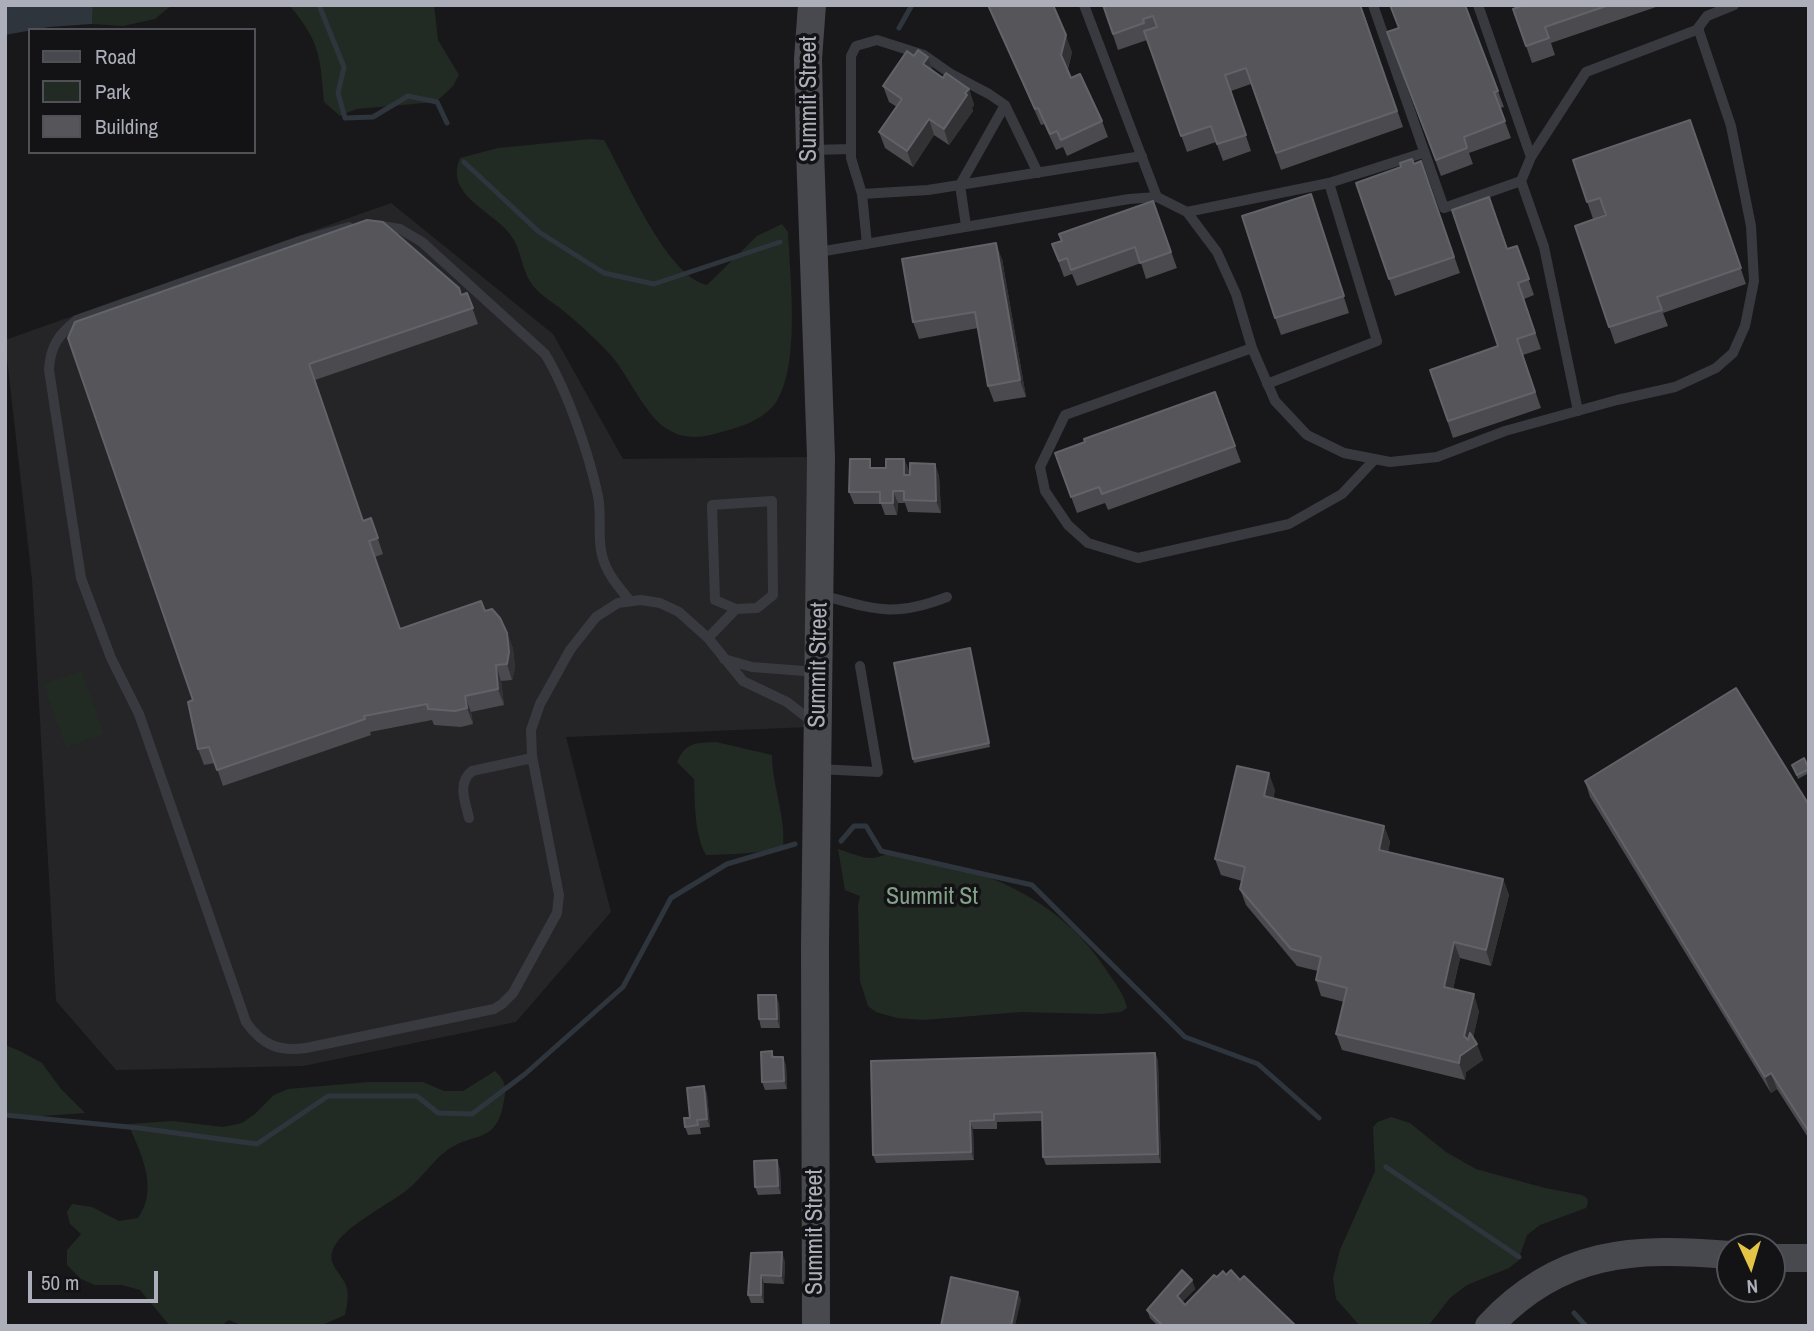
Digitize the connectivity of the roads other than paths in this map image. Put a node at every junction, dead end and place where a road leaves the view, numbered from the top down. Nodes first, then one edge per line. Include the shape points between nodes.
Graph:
1 (812, 5) edge
2 (1084, 5) edge
3 (1373, 5) edge
4 (1478, 5) edge
5 (1734, 5) edge
6 (1699, 29) junction
7 (1005, 105) junction
8 (851, 149) junction
9 (810, 150) junction
10 (1423, 153) junction
11 (1142, 156) junction
12 (1531, 156) junction
13 (1038, 173) junction
14 (1521, 181) junction
15 (1329, 183) junction
16 (960, 185) junction
17 (862, 194) junction
18 (1157, 197) junction
19 (1187, 212) junction
20 (966, 226) junction
21 (867, 244) junction
22 (813, 254) junction
23 (1252, 348) junction
24 (1267, 384) junction
25 (1578, 411) junction
26 (1375, 459) junction
27 (820, 594) junction
28 (947, 597) dead end
29 (630, 601) junction
30 (736, 609) junction
31 (708, 638) junction
32 (724, 659) junction
33 (860, 666) dead end
34 (820, 672) junction
35 (818, 726) junction
36 (532, 758) junction
37 (818, 769) junction
38 (469, 818) dead end
39 (1716, 1254) edge
40 (1786, 1258) edge
41 (1809, 1258) edge
42 (1514, 1301) junction
43 (817, 1320) edge
44 (1489, 1326) edge
45 (1500, 1326) edge

1 - 9 main road, Summit Street
2 - 11 lane
3 - 10 lane
4 - 12 lane
5 - 6 lane via 1707,16
6 - 12 lane via 1586,72
6 - 25 lane via 1731,126 1751,226 1754,281 1745,326 1733,354 1716,368 1675,387
7 - 8 lane via 925,55 877,40 856,46 851,56
7 - 13 lane
7 - 16 lane
8 - 9 lane
8 - 17 lane
9 - 22 main road, Summit Street
10 - 14 lane via 1444,208
10 - 15 lane
11 - 13 lane
11 - 18 lane
12 - 14 lane
13 - 16 lane
14 - 25 lane via 1544,247
15 - 19 lane
15 - 24 lane via 1377,341
16 - 17 lane
16 - 20 lane
17 - 21 lane
18 - 19 lane
18 - 20 lane
19 - 23 lane via 1217,252
20 - 21 lane
21 - 22 lane
22 - 27 main road, Summit Street via 821,457
23 - 24 lane
23 - 26 lane via 1065,415 1040,467 1045,491 1068,525 1088,543 1138,558 1289,524 1342,494
24 - 26 lane via 1275,401 1307,435 1344,453
25 - 26 lane via 1505,431 1437,457
27 - 28 lane via 883,611 919,608
27 - 34 main road, Summit Street
29 - 31 lane via 660,603 679,612
29 - 36 lane via 596,617 570,650 540,704 531,730
29 - 36 lane via 601,554 598,493 571,410 545,354 422,242 400,229 361,225 303,240 78,320 60,334 49,354 49,370 81,578 111,658 139,714 246,1022 255,1034 289,1051 469,1016 502,1004 513,993 557,913 559,895
30 - 30 lane via 757,608 773,595 772,501 712,505 715,600
30 - 31 lane
31 - 32 lane
32 - 34 lane via 752,667
32 - 35 lane via 743,681 787,702
33 - 37 lane via 878,772
34 - 35 main road, Summit Street
35 - 37 main road, Summit Street
36 - 38 lane via 468,774 462,787
37 - 43 main road, Summit Street
39 - 42 main road via 1649,1251 1615,1255 1549,1277
40 - 41 main road
42 - 44 main road
42 - 45 main road

